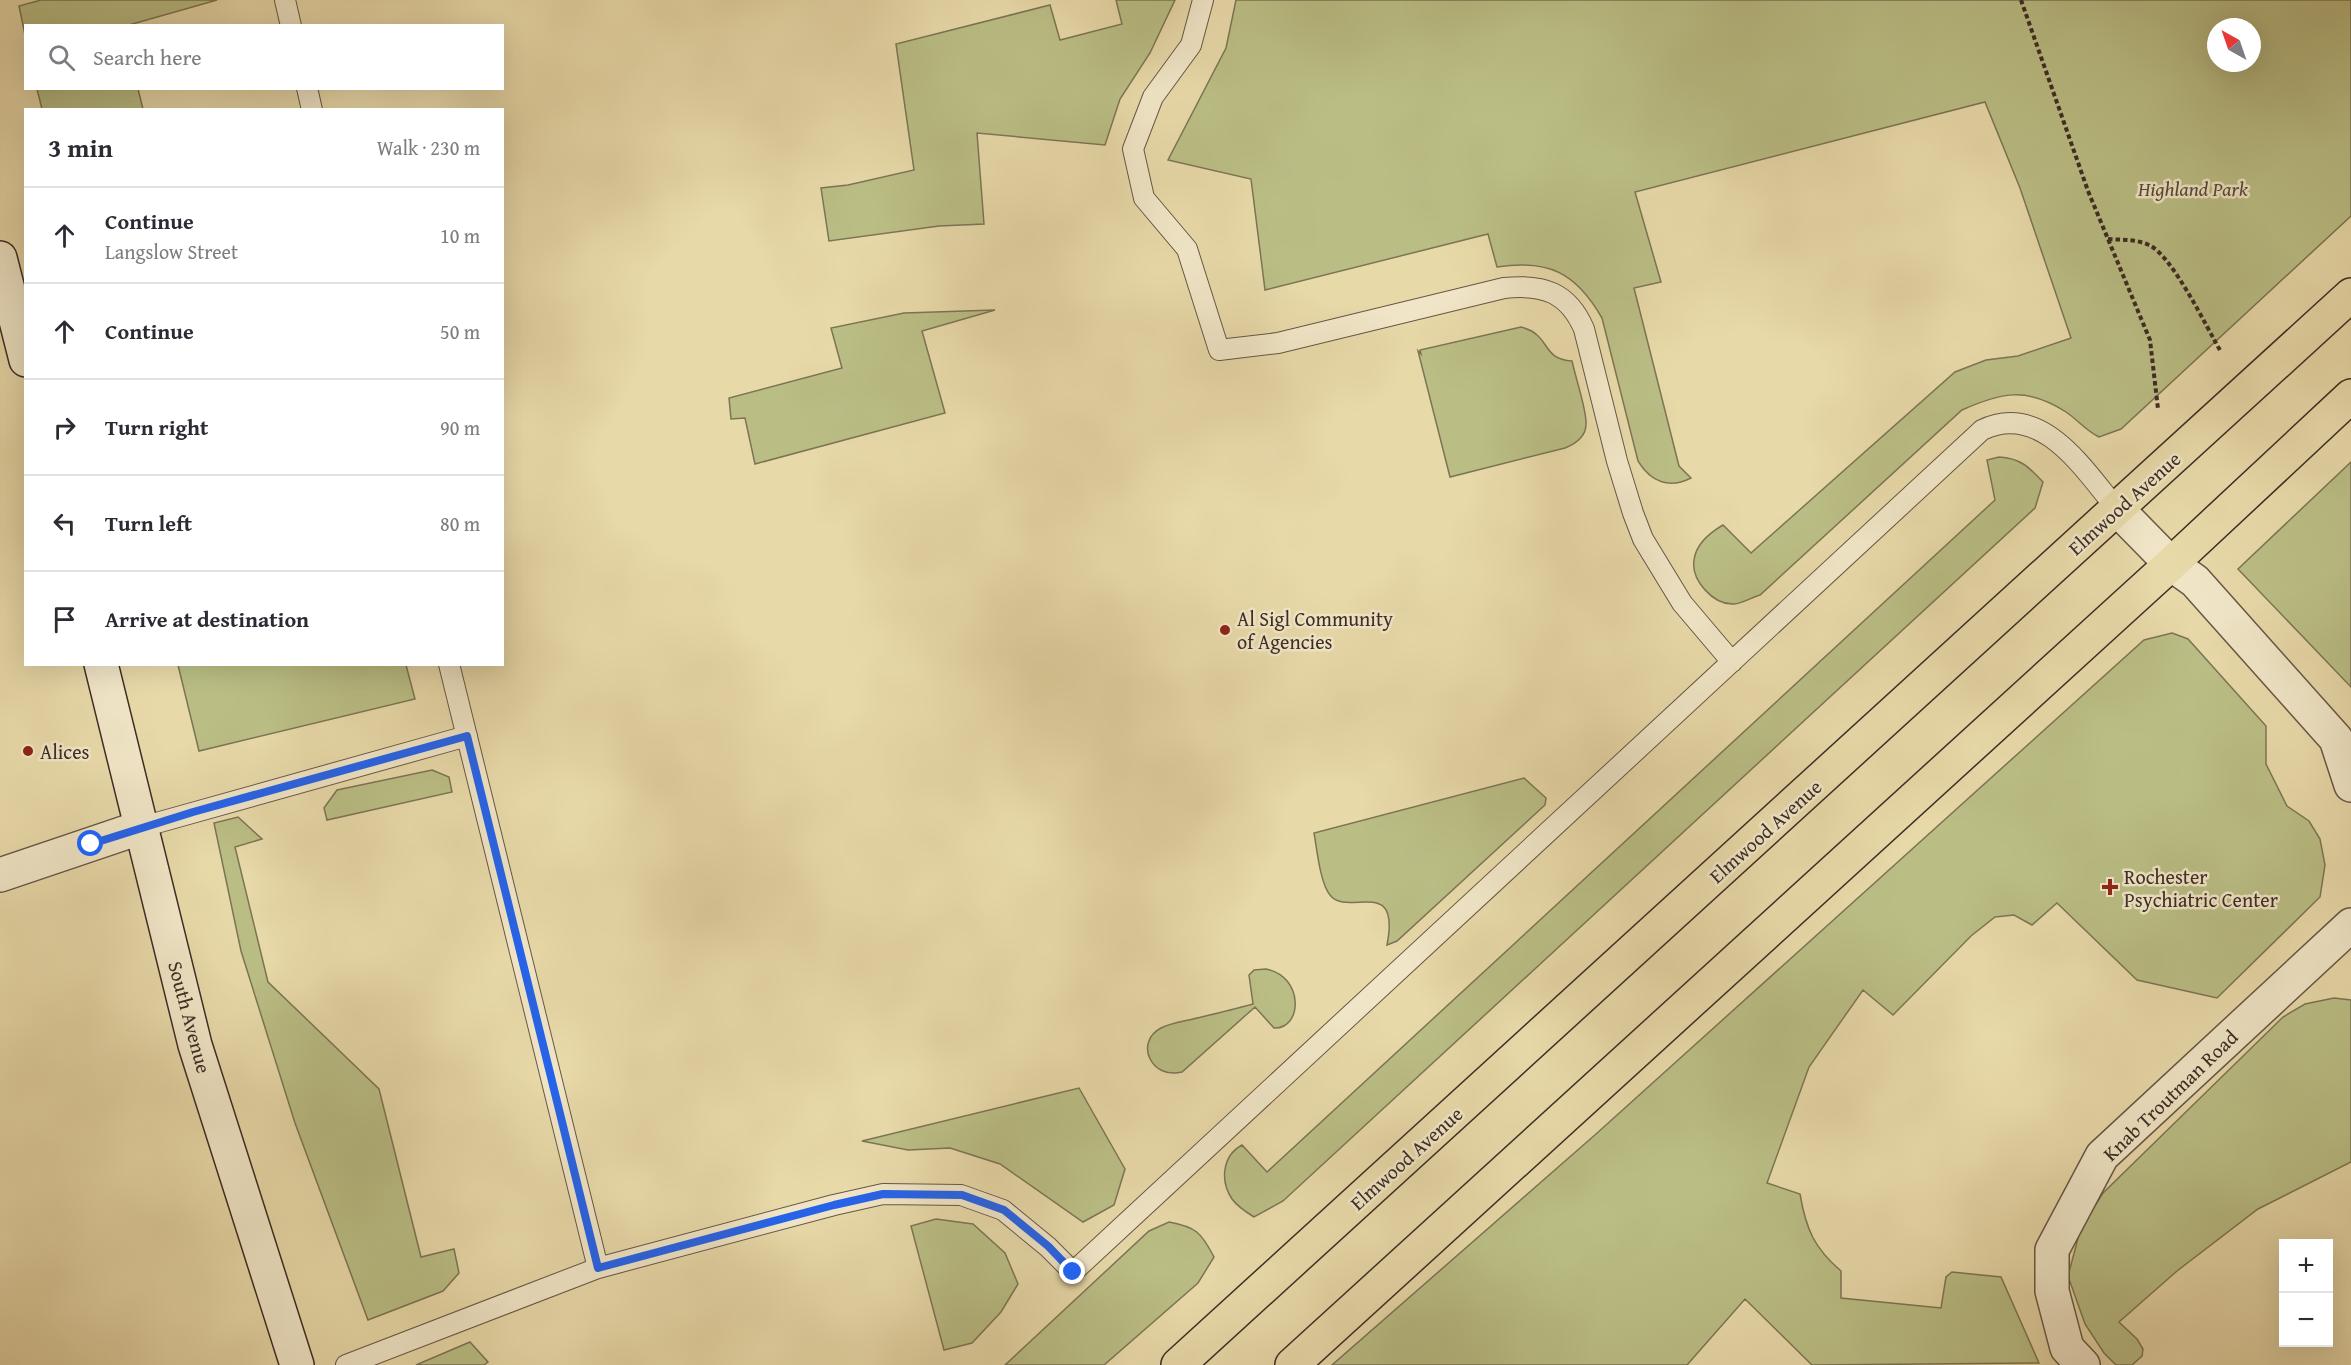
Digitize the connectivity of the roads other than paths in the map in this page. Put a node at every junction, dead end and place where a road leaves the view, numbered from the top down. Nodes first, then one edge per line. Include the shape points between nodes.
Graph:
1 (285, 0) edge
2 (1203, 0) edge
3 (291, 24) edge
4 (307, 90) edge
5 (312, 108) edge
6 (0, 259) edge
7 (2351, 295) edge
8 (24, 352) edge
9 (2351, 396) edge
10 (2117, 509) junction
11 (2171, 564) junction
12 (1731, 662) junction
13 (102, 666) edge
14 (450, 666) edge
15 (467, 736) junction
16 (2351, 785) edge
17 (142, 827) junction
18 (0, 875) edge
19 (2351, 925) edge
20 (598, 1268) junction
21 (297, 1365) edge
22 (346, 1365) edge
23 (1178, 1365) edge
24 (1292, 1365) edge
25 (2083, 1365) edge

1 - 3 lane
2 - 12 lane via 1191,45 1153,97 1134,149 1144,198 1186,249 1219,350 1278,343 1504,288 1542,288 1556,294 1569,304 1584,329 1632,513 1644,539 1682,603
4 - 5 lane
6 - 8 street
7 - 10 main road, Elmwood Avenue
9 - 11 main road
10 - 11 street
10 - 12 lane via 2070,454 2044,432 2014,421 1992,425 1970,439
10 - 23 main road, Elmwood Avenue
11 - 16 street via 2195,581 2336,739
11 - 24 main road
12 - 20 lane via 1073,1272 1004,1210 962,1195 906,1194 883,1194 834,1205
13 - 17 street, South Avenue
14 - 15 lane
15 - 17 lane
15 - 20 lane
17 - 18 street
17 - 21 street, South Avenue via 195,1045
19 - 25 street, Knab Troutman Road via 2102,1156 2052,1250 2052,1291 2067,1348
20 - 22 lane

